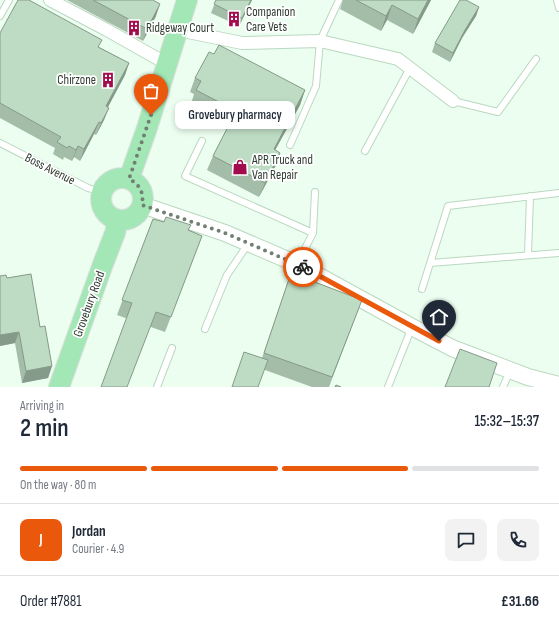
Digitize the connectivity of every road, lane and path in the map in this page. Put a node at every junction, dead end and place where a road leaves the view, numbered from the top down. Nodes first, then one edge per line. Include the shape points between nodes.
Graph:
1 (9, 0) edge
2 (50, 0) edge
3 (187, 0) edge
4 (339, 0) edge
5 (557, 0) edge
6 (559, 8) edge
7 (0, 16) edge
8 (178, 30) junction
9 (320, 41) junction
10 (536, 59) dead end
11 (167, 64) junction
12 (410, 68) junction
13 (454, 102) joint
14 (202, 141) dead end
15 (0, 143) edge
16 (290, 145) dead end
17 (366, 151) dead end
18 (129, 179) junction
19 (101, 192) junction
20 (315, 192) dead end
21 (559, 193) edge
22 (530, 196) junction
23 (142, 205) junction
24 (118, 220) junction
25 (313, 233) junction
26 (248, 242) junction
27 (559, 253) edge
28 (528, 255) junction
29 (430, 262) junction
30 (297, 264) junction
31 (422, 289) dead end
32 (412, 327) junction
33 (205, 329) dead end
34 (172, 348) dead end
35 (510, 370) junction
36 (559, 385) edge
37 (59, 387) edge
38 (157, 387) edge
39 (388, 387) edge
40 (503, 387) edge

1 - 7 lane
2 - 11 street
3 - 8 main road
4 - 9 lane
5 - 6 lane
8 - 9 street via 242,43
8 - 11 main road
9 - 12 street via 398,59
9 - 16 lane via 316,86
10 - 13 lane via 498,112
11 - 18 main road
12 - 13 street
12 - 17 lane
14 - 25 lane via 185,176
15 - 19 lane, Boss Avenue via 88,188
18 - 19 main road via 117,178 110,181
18 - 23 main road via 142,191
19 - 24 main road via 100,203 103,210 108,216
20 - 25 lane
21 - 22 lane
22 - 28 lane
22 - 29 lane via 448,206
23 - 24 main road via 138,214 124,221
23 - 26 street
24 - 37 main road, Grovebury Road
25 - 30 lane
26 - 30 street
26 - 33 lane via 228,275
27 - 28 lane
28 - 29 lane
29 - 31 lane
30 - 32 street
32 - 35 street via 452,348
32 - 39 lane
34 - 38 lane
35 - 36 street
35 - 40 lane

